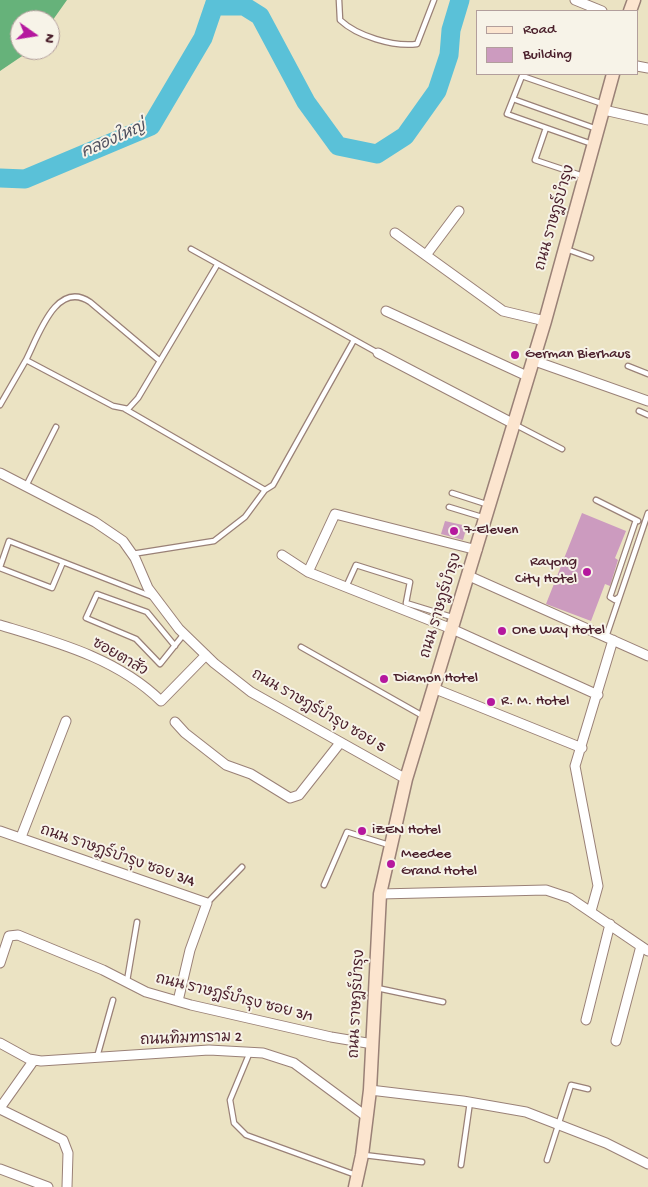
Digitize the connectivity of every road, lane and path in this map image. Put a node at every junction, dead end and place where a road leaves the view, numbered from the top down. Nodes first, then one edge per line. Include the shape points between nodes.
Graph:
1 (339, 0) edge
2 (434, 0) edge
3 (575, 0) edge
4 (600, 10) edge
5 (613, 75) edge
6 (513, 100) junction
7 (604, 108) junction
8 (648, 120) edge
9 (546, 128) junction
10 (598, 129) junction
11 (594, 145) junction
12 (585, 176) junction
13 (459, 211) dead end
14 (395, 233) dead end
15 (191, 249) dead end
16 (564, 249) junction
17 (426, 255) junction
18 (591, 258) dead end
19 (217, 265) junction
20 (386, 311) dead end
21 (544, 321) junction
22 (354, 340) junction
23 (378, 353) joint
24 (26, 360) junction
25 (532, 360) junction
26 (160, 361) junction
27 (628, 366) dead end
28 (648, 374) edge
29 (527, 376) junction
30 (648, 401) edge
31 (0, 405) edge
32 (125, 408) junction
33 (639, 411) dead end
34 (648, 415) edge
35 (514, 424) junction
36 (56, 427) dead end
37 (562, 449) dead end
38 (0, 473) edge
39 (26, 486) junction
40 (265, 490) junction
41 (452, 493) dead end
42 (596, 500) dead end
43 (490, 505) junction
44 (449, 506) dead end
45 (648, 513) edge
46 (486, 518) junction
47 (636, 520) junction
48 (644, 524) junction
49 (477, 550) junction
50 (282, 554) dead end
51 (134, 556) junction
52 (63, 562) junction
53 (0, 568) edge
54 (308, 572) junction
55 (469, 576) junction
56 (346, 587) junction
57 (619, 597) junction
58 (155, 598) junction
59 (454, 624) junction
60 (0, 625) edge
61 (184, 634) junction
62 (609, 639) junction
63 (174, 646) junction
64 (301, 647) dead end
65 (206, 655) junction
66 (648, 656) edge
67 (433, 688) junction
68 (598, 695) junction
69 (425, 717) junction
70 (66, 722) dead end
71 (175, 722) dead end
72 (340, 743) junction
73 (582, 748) junction
74 (406, 779) junction
75 (0, 831) edge
76 (20, 837) junction
77 (390, 846) junction
78 (242, 867) dead end
79 (324, 885) dead end
80 (380, 894) junction
81 (207, 903) junction
82 (591, 911) junction
83 (137, 922) dead end
84 (610, 924) junction
85 (645, 948) edge
86 (0, 963) edge
87 (127, 983) junction
88 (376, 988) junction
89 (114, 1000) dead end
90 (178, 1001) junction
91 (443, 1002) dead end
92 (586, 1020) dead end
93 (616, 1041) dead end
94 (0, 1043) edge
95 (373, 1044) junction
96 (250, 1051) junction
97 (96, 1058) junction
98 (34, 1060) junction
99 (588, 1089) dead end
100 (370, 1090) junction
101 (470, 1102) junction
102 (0, 1109) edge
103 (367, 1117) junction
104 (557, 1124) junction
105 (362, 1155) junction
106 (547, 1160) dead end
107 (422, 1162) dead end
108 (648, 1164) edge
109 (461, 1165) dead end
110 (0, 1169) edge
111 (356, 1181) edge
112 (48, 1187) edge
113 (67, 1187) edge

1 - 2 lane via 340,20 349,28 406,46 417,44
3 - 4 street
5 - 7 street, ถนน ราษฎร์บำรุง
6 - 7 lane via 522,76
6 - 9 lane via 507,114
6 - 10 lane
7 - 8 street
7 - 10 street, ถนน ราษฎร์บำรุง
9 - 11 lane
9 - 12 lane via 535,160
10 - 11 street, ถนน ราษฎร์บำรุง
11 - 12 street, ถนน ราษฎร์บำรุง
12 - 16 street, ถนน ราษฎร์บำรุง
13 - 17 street
14 - 17 street
15 - 19 lane
16 - 18 lane
16 - 21 street, ถนน ราษฎร์บำรุง
17 - 21 street via 503,312
19 - 22 lane
19 - 26 lane
20 - 29 street
21 - 25 street, ถนน ราษฎร์บำรุง
22 - 23 lane
22 - 40 lane via 274,485
23 - 35 street
24 - 26 lane via 55,307 74,295 90,302
24 - 31 lane
24 - 32 lane via 113,406
25 - 29 street, ถนน ราษฎร์บำรุง
25 - 30 street
26 - 32 lane via 138,398
27 - 28 lane
29 - 35 street, ถนน ราษฎร์บำรุง
32 - 40 lane
33 - 34 lane
35 - 37 lane
35 - 43 street, ถนน ราษฎร์บำรุง
36 - 39 lane
38 - 39 street, ถนน ราษฎร์บำรุง ซอย 5
39 - 51 street, ถนน ราษฎร์บำรุง ซอย 5 via 95,522 123,541
40 - 51 lane via 245,517 214,541
41 - 43 lane
42 - 47 lane
43 - 46 street, ถนน ราษฎร์บำรุง
44 - 46 lane
45 - 48 lane
46 - 49 street, ถนน ราษฎร์บำรุง
47 - 48 lane
47 - 57 lane via 610,597 615,600
48 - 57 lane
49 - 54 street via 335,514
49 - 55 street, ถนน ราษฎร์บำรุง
50 - 54 street
51 - 58 street, ถนน ราษฎร์บำรุง ซอย 5
52 - 53 lane via 52,588
52 - 53 lane via 9,542
52 - 58 lane
54 - 56 street
55 - 59 street, ถนน ราษฎร์บำรุง
55 - 62 street
56 - 59 street
56 - 59 lane via 356,565 410,582 406,603
57 - 62 lane
58 - 61 street, ถนน ราษฎร์บำรุง ซอย 5
59 - 67 street, ถนน ราษฎร์บำรุง
59 - 68 street
60 - 65 street, ซอยตาสัว via 95,658 126,675 160,701
61 - 63 lane
61 - 65 street, ถนน ราษฎร์บำรุง ซอย 5
62 - 66 street
62 - 68 street
63 - 63 lane via 147,612 97,594 86,618 136,640 160,664
64 - 69 lane
65 - 72 street, ถนน ราษฎร์บำรุง ซอย 5 via 250,692
67 - 69 street, ถนน ราษฎร์บำรุง
67 - 73 street
68 - 73 street
69 - 74 street, ถนน ราษฎร์บำรุง
70 - 76 street
71 - 72 street via 226,765 251,774 290,798 299,795
72 - 74 street, ถนน ราษฎร์บำรุง ซอย 5
73 - 82 street via 575,766 598,886
74 - 77 street, ถนน ราษฎร์บำรุง
75 - 76 street, ถนน ราษฎร์บำรุง ซอย 3/4
76 - 81 street, ถนน ราษฎร์บำรุง ซอย 3/4
77 - 79 lane via 347,832
77 - 80 street, ถนน ราษฎร์บำรุง
78 - 81 lane
80 - 82 street via 546,890 570,898
80 - 88 street, ถนน ราษฎร์บำรุง
81 - 90 street, ถนน ราษฎร์บำรุง ซอย 3/4 via 190,950
82 - 84 street
83 - 87 lane
84 - 85 street
84 - 92 street
85 - 93 street
86 - 87 street, ถนน ราษฎร์บำรุง ซอย 3/1 via 8,939 14,934
87 - 90 street, ถนน ราษฎร์บำรุง ซอย 3/1
88 - 91 lane
88 - 95 street, ถนน ราษฎร์บำรุง
89 - 97 lane
90 - 95 street, ถนน ราษฎร์บำรุง ซอย 3/1
94 - 98 street, ถนนทิมทาราม 2
95 - 100 street, ถนน ราษฎร์บำรุง
96 - 97 street, ถนนทิมทาราม 2 via 210,1050
96 - 103 street, ถนนทิมทาราม 2 via 294,1063
96 - 111 lane via 230,1100 234,1123 246,1135
97 - 98 street, ถนนทิมทาราม 2
98 - 102 street
99 - 104 lane via 571,1085
100 - 101 street
100 - 103 street, ถนน ราษฎร์บำรุง
101 - 104 street via 526,1112
101 - 109 lane
102 - 113 street via 62,1140 68,1153
103 - 105 street, ถนน ราษฎร์บำรุง
104 - 106 lane
104 - 108 street
105 - 107 lane
105 - 111 street, ถนน ราษฎร์บำรุง
110 - 112 street

